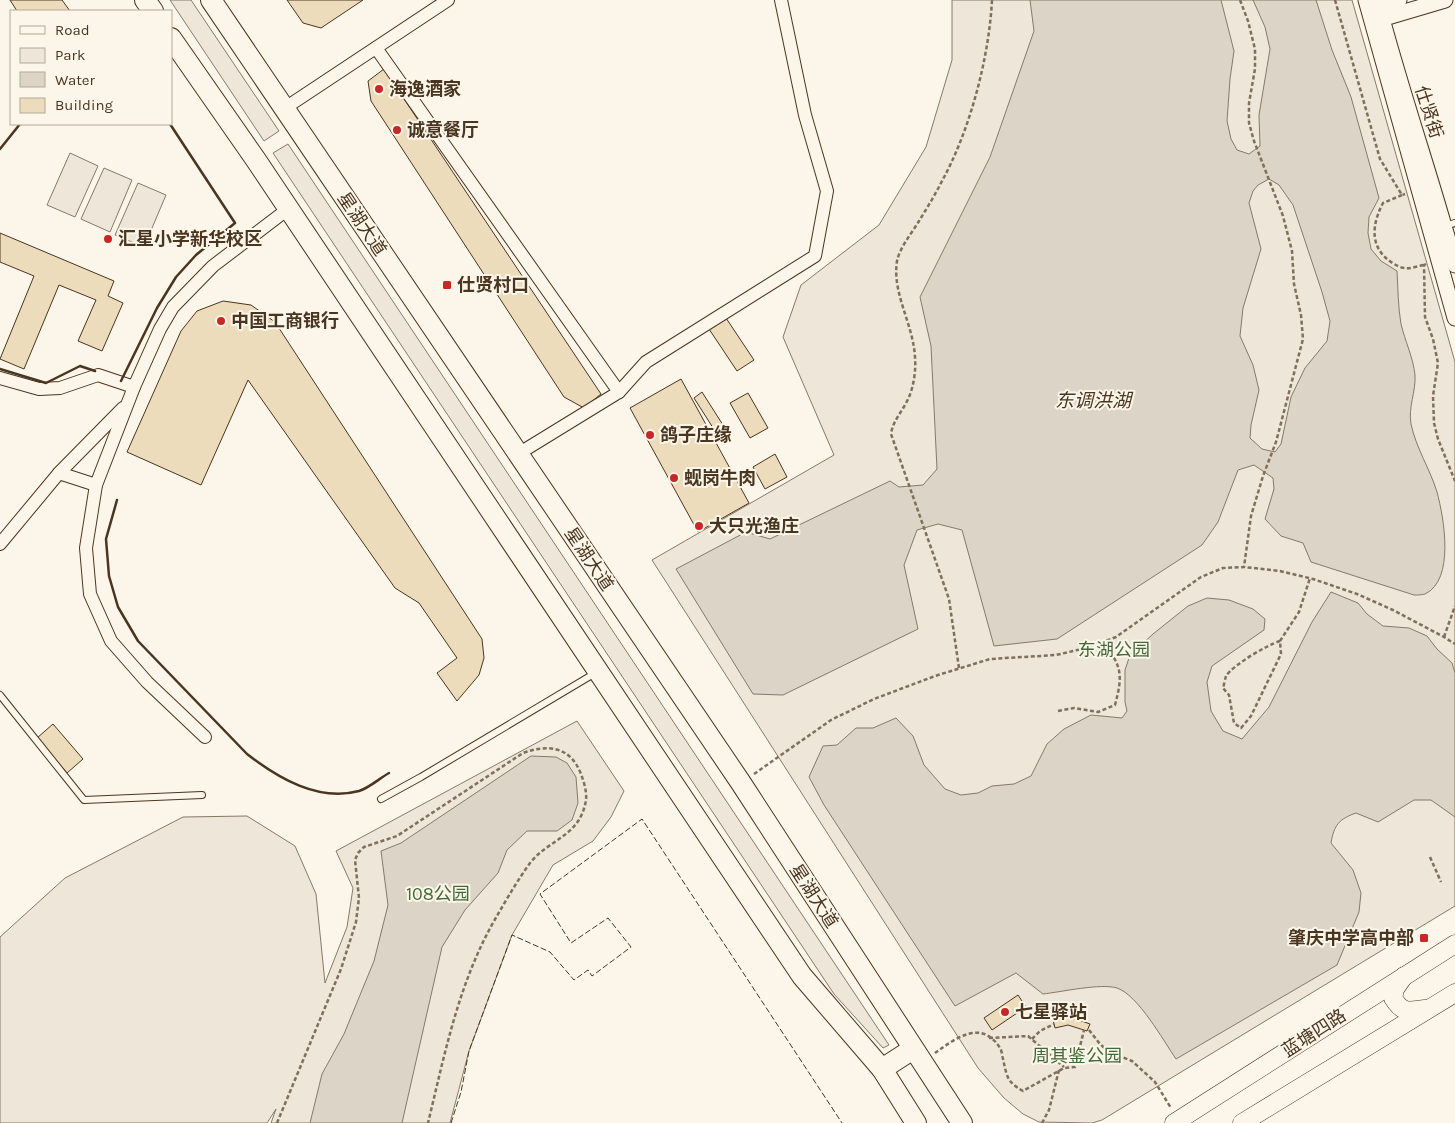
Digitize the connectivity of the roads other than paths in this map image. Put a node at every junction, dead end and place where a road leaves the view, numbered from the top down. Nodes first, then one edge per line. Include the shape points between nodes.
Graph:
1 (211, 0) edge
2 (448, 0) edge
3 (781, 0) edge
4 (1399, 0) edge
5 (1445, 0) edge
6 (1374, 9) edge
7 (172, 39) edge
8 (376, 48) junction
9 (285, 108) junction
10 (288, 209) junction
11 (1443, 226) edge
12 (1455, 265) edge
13 (1455, 318) edge
14 (0, 378) edge
15 (619, 392) junction
16 (132, 393) junction
17 (518, 454) junction
18 (60, 473) junction
19 (96, 485) junction
20 (0, 544) edge
21 (598, 672) junction
22 (0, 695) edge
23 (205, 737) dead end
24 (202, 796) dead end
25 (381, 799) dead end
26 (1455, 944) edge
27 (1406, 974) junction
28 (1455, 992) edge
29 (1428, 1009) junction
30 (918, 1056) junction
31 (882, 1069) junction
32 (963, 1120) edge
33 (913, 1121) edge
34 (1177, 1122) edge
35 (1242, 1123) edge

1 - 9 main road, 星湖大道
2 - 8 street
3 - 15 street via 805,115 827,191 815,256 646,362
4 - 6 street
5 - 6 street
6 - 11 street, 仕贤街
7 - 10 main road
8 - 9 street
8 - 15 street
9 - 17 main road, 星湖大道
10 - 16 street via 213,266 173,308 160,329
10 - 21 main road
11 - 12 street, 仕贤街
11 - 13 street
14 - 16 street via 39,389 60,388 98,375
15 - 17 street
16 - 18 street via 122,410
16 - 19 street
17 - 30 main road, 星湖大道 via 741,783
18 - 19 street
18 - 20 street
19 - 23 street via 86,548 90,594 111,641 147,682
21 - 25 lane
21 - 31 main road via 802,976
22 - 24 lane via 84,800
26 - 27 main road, 蓝塘四路
27 - 29 main road via 1395,989 1393,998 1399,1008 1406,1012
27 - 34 main road, 蓝塘四路
28 - 29 main road
29 - 35 main road
30 - 31 main road
30 - 32 main road, 星湖大道
31 - 33 main road

